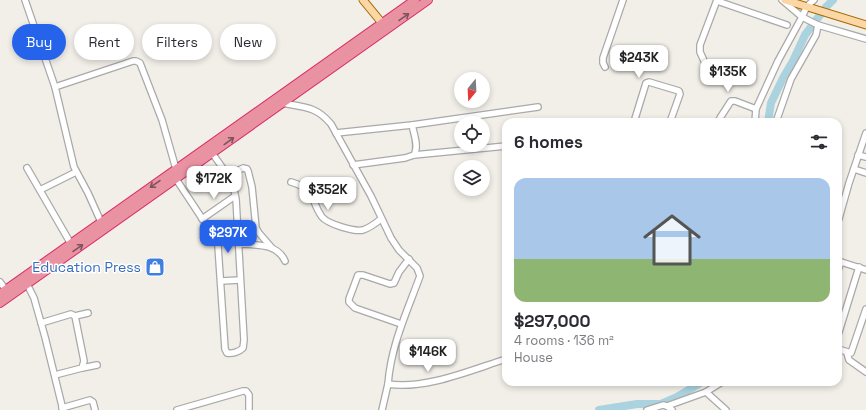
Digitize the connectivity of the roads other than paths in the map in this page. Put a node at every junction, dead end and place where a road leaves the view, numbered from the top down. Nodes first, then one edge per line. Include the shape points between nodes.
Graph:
1 (25, 0) edge
2 (363, 0) edge
3 (415, 0) edge
4 (428, 0) edge
5 (623, 0) edge
6 (717, 0) edge
7 (782, 0) edge
8 (785, 0) edge
9 (814, 0) edge
10 (807, 6) junction
11 (802, 17) junction
12 (382, 23) junction
13 (787, 25) dead end
14 (818, 25) junction
15 (866, 25) edge
16 (866, 39) edge
17 (705, 63) dead end
18 (606, 67) dead end
19 (55, 87) junction
20 (282, 103) junction
21 (538, 107) dead end
22 (756, 109) junction
23 (635, 118) edge
24 (671, 118) edge
25 (720, 118) edge
26 (755, 118) edge
27 (777, 118) edge
28 (412, 125) junction
29 (336, 133) junction
30 (866, 134) edge
31 (502, 146) edge
32 (212, 153) junction
33 (414, 155) junction
34 (858, 155) junction
35 (866, 158) edge
36 (354, 165) junction
37 (28, 168) dead end
38 (176, 169) junction
39 (854, 169) junction
40 (76, 172) junction
41 (866, 173) edge
42 (228, 175) junction
43 (176, 179) junction
44 (291, 182) dead end
45 (40, 190) junction
46 (235, 196) junction
47 (842, 209) edge
48 (202, 219) junction
49 (381, 219) junction
50 (101, 222) junction
51 (71, 244) junction
52 (239, 244) junction
53 (272, 248) junction
54 (409, 259) junction
55 (285, 261) dead end
56 (842, 262) edge
57 (859, 267) junction
58 (866, 270) edge
59 (240, 280) junction
60 (221, 281) junction
61 (0, 282) edge
62 (27, 284) junction
63 (3, 292) edge
64 (0, 303) edge
65 (866, 309) edge
66 (88, 313) dead end
67 (75, 316) junction
68 (842, 322) edge
69 (41, 323) junction
70 (401, 324) junction
71 (842, 351) edge
72 (847, 353) junction
73 (502, 360) edge
74 (97, 365) dead end
75 (82, 368) junction
76 (866, 372) edge
77 (55, 375) junction
78 (388, 384) junction
79 (716, 386) edge
80 (706, 392) junction
81 (670, 408) edge
82 (62, 409) edge
83 (95, 410) edge
84 (177, 410) edge
85 (249, 410) edge
86 (382, 410) edge
87 (647, 410) edge
88 (726, 410) edge

1 - 19 street
2 - 12 main road
3 - 12 highway
20 -> 4 highway
5 - 18 street via 603,58
6 - 13 street
6 - 17 street via 700,45
7 - 11 street
8 - 10 main road
9 - 10 street
10 - 11 street
10 - 15 main road
11 - 14 street
11 - 22 street
12 - 38 highway
14 - 16 street
14 - 27 street via 816,35 791,80
19 - 38 street via 133,61 140,63 162,120
19 - 40 street
20 - 29 street via 318,111
32 -> 20 highway
21 - 28 street
22 - 25 street via 731,101
22 - 26 street
23 - 24 street via 646,83 649,82 679,91
28 - 29 street
28 - 33 street via 416,141
29 - 36 street
30 - 34 street
31 - 33 street
32 - 42 street
32 - 43 highway
33 - 36 street
34 - 35 street
34 - 39 street
36 - 49 street
37 - 45 street
38 -> 50 highway
39 - 41 street
39 - 47 street
40 - 45 street
40 - 50 street
42 - 46 street
42 - 53 street via 243,168 247,169 252,188 256,228
43 - 48 street
62 -> 43 highway
44 - 49 street via 309,190 321,215 331,224 362,230
45 - 51 street
46 - 48 street
46 - 52 street
48 - 60 street via 216,238
49 - 54 street via 399,250
50 - 51 highway
51 - 63 highway
52 - 53 street
52 - 59 street
53 - 55 street via 279,251
54 - 70 street via 420,276
54 - 70 street via 394,283 358,275 349,299 355,308
56 - 57 street
57 - 58 street
57 - 68 street
59 - 60 street
59 - 60 street via 244,345 240,351 230,353 225,349
61 - 63 street
62 - 64 highway
62 - 69 street
65 - 72 street via 851,353
66 - 67 street
67 - 69 street via 71,314
67 - 75 street via 84,361
69 - 77 street
70 - 78 street via 391,359
71 - 72 street
72 - 76 street via 849,360
73 - 78 street via 417,384
74 - 75 street
75 - 77 street
77 - 82 street
78 - 86 street
79 - 80 street
80 - 81 street
80 - 88 street
81 - 87 street via 663,405
82 - 83 street via 90,400
84 - 85 street via 246,391

